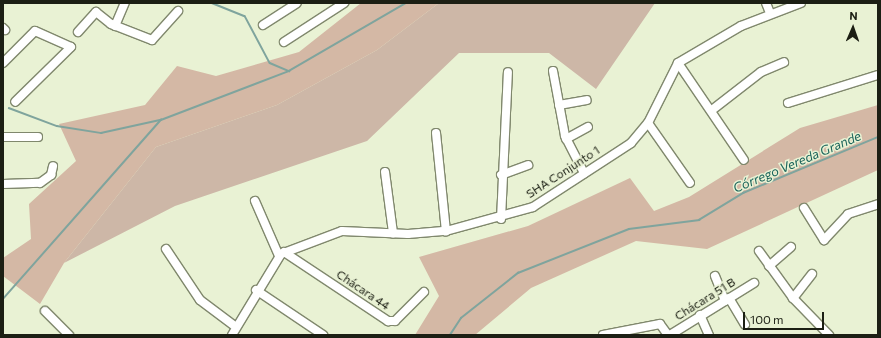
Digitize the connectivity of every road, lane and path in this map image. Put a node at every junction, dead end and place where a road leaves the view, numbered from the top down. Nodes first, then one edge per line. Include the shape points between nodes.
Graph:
1 (125, 3) edge
2 (298, 3) edge
3 (344, 3) edge
4 (766, 3) edge
5 (801, 3) edge
6 (178, 11) dead end
7 (770, 13) junction
8 (263, 25) dead end
9 (115, 26) junction
10 (78, 32) dead end
11 (284, 42) dead end
12 (784, 62) dead end
13 (3, 63) edge
14 (678, 63) junction
15 (553, 71) dead end
16 (508, 72) dead end
17 (878, 74) edge
18 (587, 100) dead end
19 (15, 102) dead end
20 (788, 103) dead end
21 (559, 105) junction
22 (712, 110) junction
23 (648, 123) junction
24 (588, 128) dead end
25 (436, 133) dead end
26 (3, 137) edge
27 (38, 137) dead end
28 (566, 139) junction
29 (744, 160) dead end
30 (528, 165) dead end
31 (53, 166) dead end
32 (385, 172) dead end
33 (584, 173) junction
34 (501, 175) junction
35 (690, 183) dead end
36 (3, 184) edge
37 (255, 201) dead end
38 (878, 204) edge
39 (804, 208) dead end
40 (501, 219) junction
41 (446, 231) junction
42 (393, 233) junction
43 (792, 247) dead end
44 (166, 249) dead end
45 (759, 252) dead end
46 (281, 254) junction
47 (769, 266) junction
48 (812, 274) dead end
49 (715, 276) dead end
50 (754, 283) dead end
51 (256, 290) junction
52 (424, 292) dead end
53 (793, 298) junction
54 (727, 299) junction
55 (45, 310) dead end
56 (700, 315) junction
57 (745, 325) dead end
58 (236, 327) junction
59 (69, 335) edge
60 (232, 335) edge
61 (323, 335) edge
62 (603, 335) edge
63 (669, 335) edge
64 (709, 335) edge
65 (829, 335) edge

1 - 9 street
2 - 8 street
3 - 11 street
4 - 7 street
5 - 7 street
6 - 9 street via 152,40
7 - 14 street
9 - 10 street via 96,12
12 - 22 street via 761,72
13 - 19 street via 33,32 71,48
14 - 22 street
14 - 23 street, SHA Conjunto 1
15 - 21 street
16 - 34 street
17 - 20 street
18 - 21 street
21 - 28 street
22 - 29 street
23 - 33 street, SHA Conjunto 1 via 631,142
23 - 35 street
24 - 28 street
25 - 41 street
26 - 27 street
28 - 33 street
30 - 34 street
31 - 36 street via 51,175 40,183
32 - 42 street
33 - 40 street, SHA Conjunto 1 via 533,207
34 - 40 street
37 - 46 street
38 - 39 street via 848,214 824,240
40 - 41 street, SHA Conjunto 1
41 - 42 street, SHA Conjunto 1
42 - 46 street, SHA Conjunto 1 via 342,231
43 - 47 street
44 - 58 street via 200,300
45 - 47 street
46 - 51 street
46 - 52 street, Chácara 44 via 388,321 395,321
47 - 53 street
48 - 53 street
49 - 54 street
50 - 54 street, Chácara 51 B
51 - 58 street
51 - 61 street
53 - 65 street
54 - 56 street, Chácara 51 B
54 - 57 street
55 - 59 street
56 - 63 street, Chácara 51 B
56 - 64 street
58 - 60 street
62 - 63 street via 660,324

